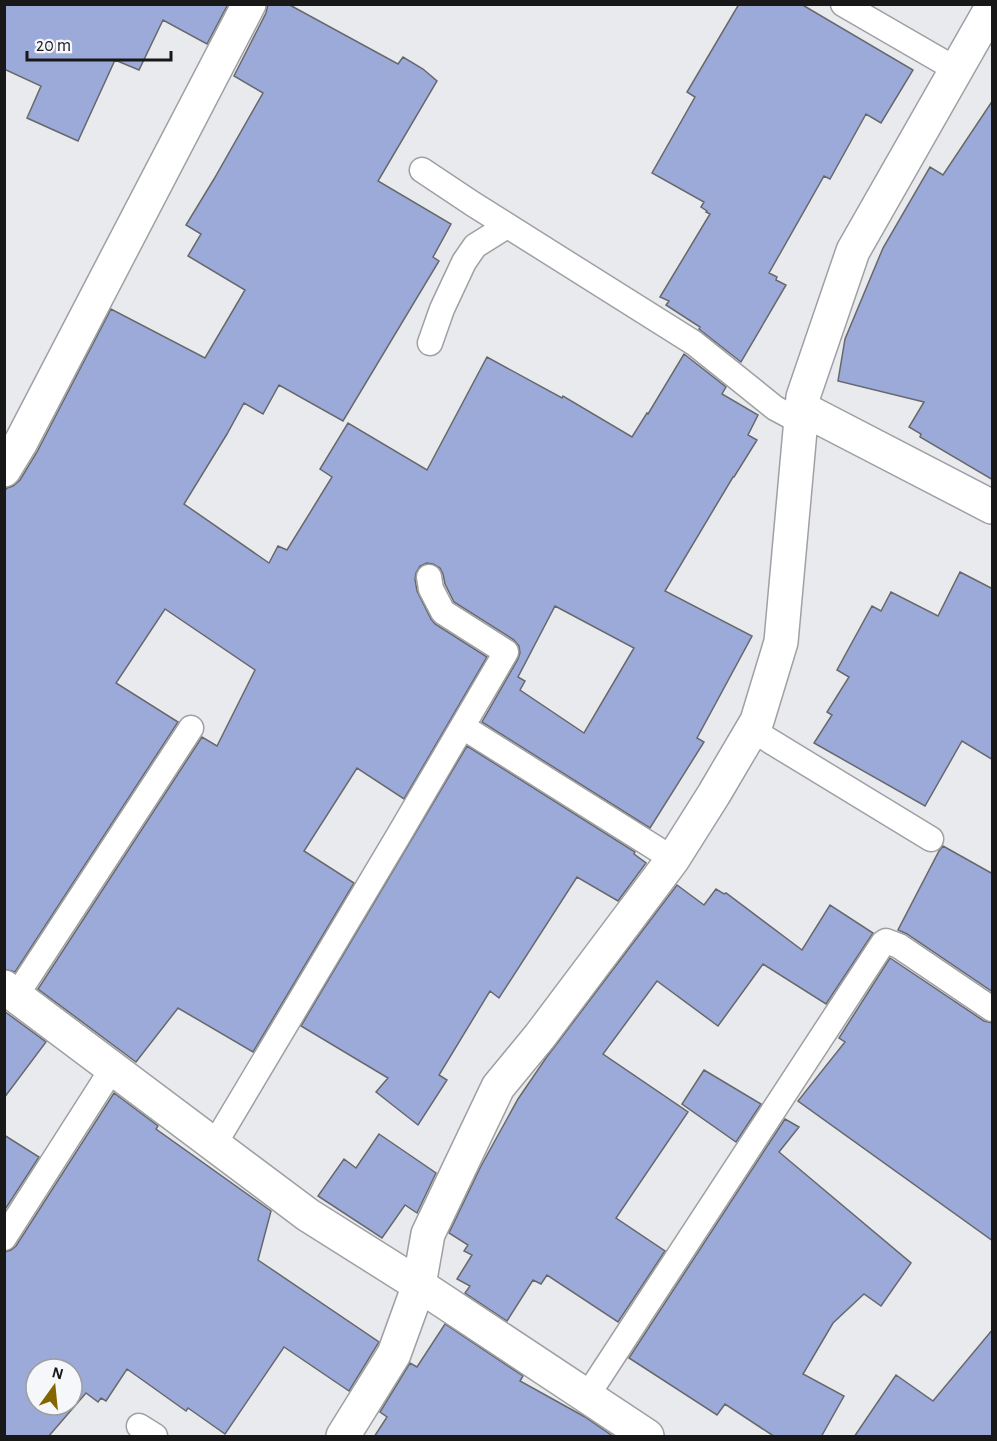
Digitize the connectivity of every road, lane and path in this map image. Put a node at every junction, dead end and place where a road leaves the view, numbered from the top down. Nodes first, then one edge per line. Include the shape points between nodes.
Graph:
1 (249, 4) edge
2 (843, 4) edge
3 (993, 8) edge
4 (957, 70) junction
5 (422, 170) dead end
6 (507, 226) junction
7 (430, 343) dead end
8 (802, 415) junction
9 (4, 470) edge
10 (993, 507) edge
11 (429, 577) dead end
12 (463, 727) junction
13 (191, 728) dead end
14 (752, 730) junction
15 (931, 839) dead end
16 (673, 859) junction
17 (10, 992) edge
18 (993, 1009) edge
19 (112, 1069) junction
20 (214, 1145) junction
21 (4, 1238) edge
22 (419, 1285) junction
23 (587, 1396) junction
24 (627, 1431) edge
25 (343, 1437) edge

1 - 9 street
2 - 4 lane
3 - 4 street
4 - 8 street via 853,251 803,398
5 - 6 lane
6 - 7 lane via 475,246 464,262
6 - 8 lane via 694,344 775,408
8 - 10 street
8 - 14 street via 781,642
11 - 12 lane via 443,612 506,652
12 - 16 lane
12 - 20 lane
13 - 17 lane
14 - 15 lane
14 - 16 street
16 - 22 street via 498,1087 428,1234
17 - 19 street
18 - 23 lane via 899,946 883,943
19 - 20 street
19 - 21 lane
20 - 22 street via 308,1215
22 - 23 street
22 - 25 street via 394,1354
23 - 24 street

